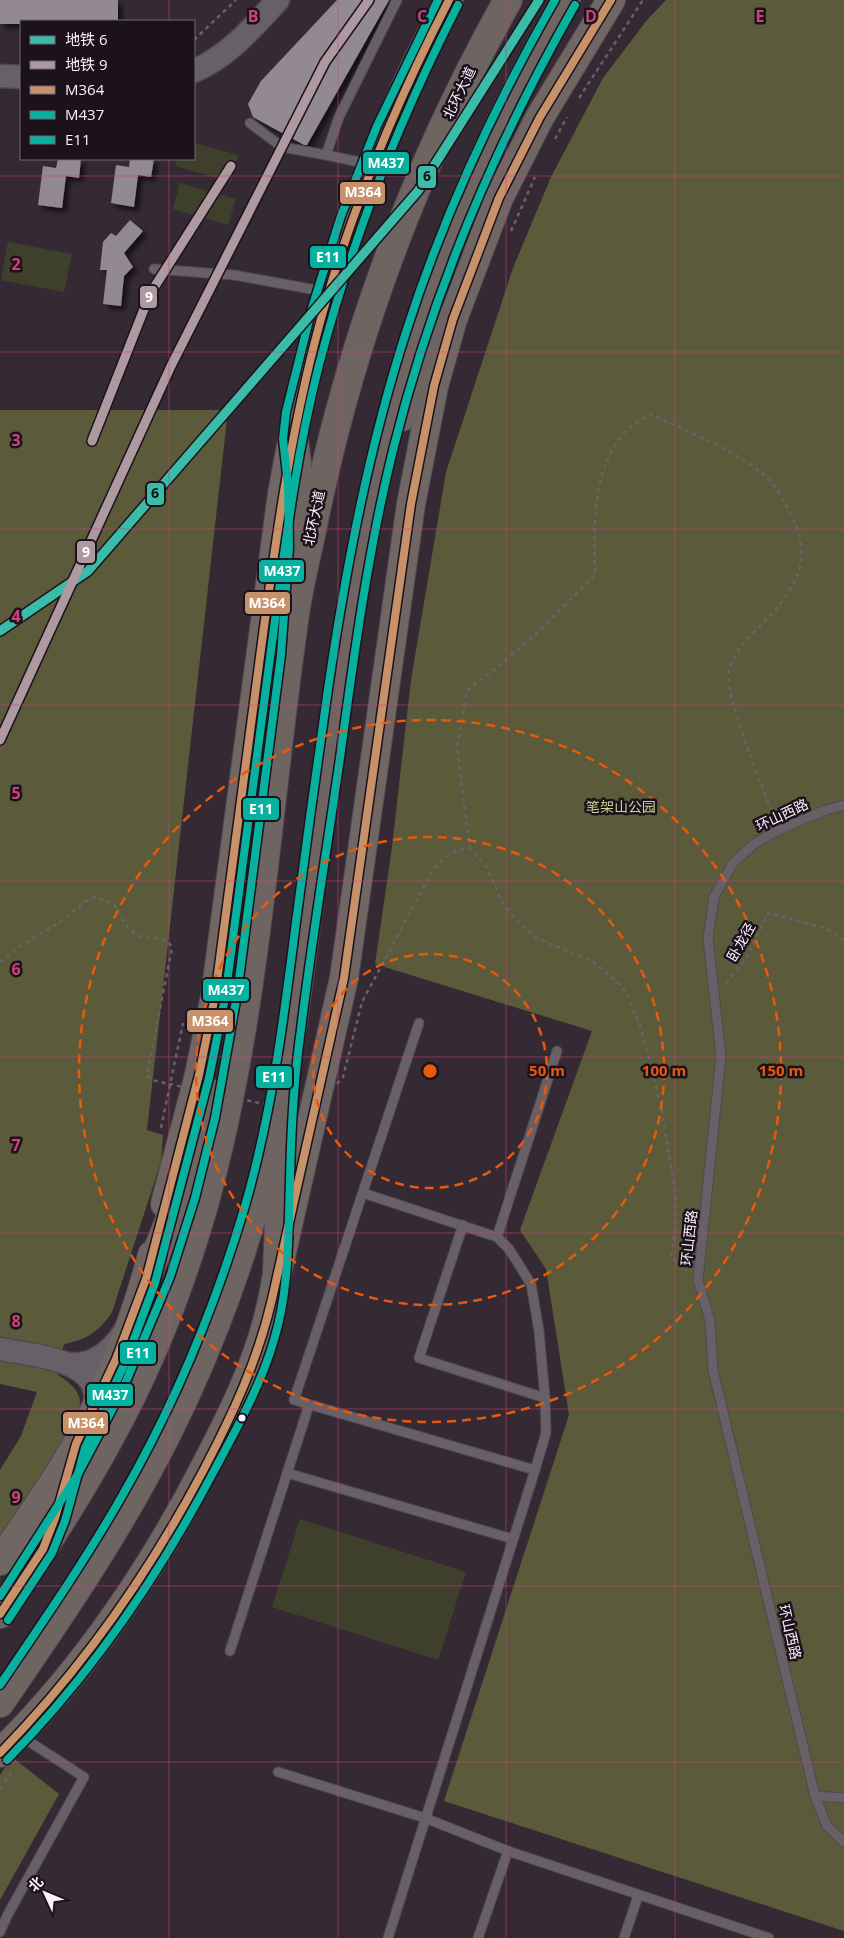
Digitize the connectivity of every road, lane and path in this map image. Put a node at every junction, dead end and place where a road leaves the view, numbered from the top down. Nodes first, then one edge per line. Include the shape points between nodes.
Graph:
1 (236, 0) edge
2 (259, 0) edge
3 (278, 0) edge
4 (398, 0) edge
5 (450, 0) edge
6 (508, 0) edge
7 (566, 0) edge
8 (611, 0) edge
9 (643, 0) edge
10 (195, 39) edge
11 (195, 56) edge
12 (195, 71) edge
13 (0, 76) edge
14 (20, 76) edge
15 (577, 101) dead end
16 (572, 109) dead end
17 (250, 123) dead end
18 (553, 142) dead end
19 (326, 155) junction
20 (372, 165) junction
21 (536, 175) dead end
22 (510, 234) dead end
23 (154, 269) dead end
24 (327, 292) junction
25 (453, 318) junction
26 (293, 432) junction
27 (383, 448) junction
28 (295, 611) junction
29 (844, 806) edge
30 (778, 830) junction
31 (470, 849) junction
32 (844, 940) edge
33 (0, 962) edge
34 (247, 989) junction
35 (715, 996) junction
36 (183, 1022) dead end
37 (419, 1023) dead end
38 (557, 1051) dead end
39 (288, 1056) junction
40 (169, 1084) junction
41 (161, 1128) dead end
42 (363, 1192) junction
43 (463, 1225) junction
44 (497, 1238) junction
45 (277, 1274) junction
46 (146, 1279) junction
47 (698, 1280) junction
48 (130, 1323) junction
49 (0, 1349) edge
50 (69, 1364) junction
51 (546, 1398) junction
52 (309, 1405) junction
53 (95, 1406) junction
54 (76, 1444) junction
55 (535, 1470) junction
56 (288, 1473) junction
57 (513, 1539) junction
58 (43, 1549) junction
59 (0, 1561) edge
60 (0, 1614) edge
61 (230, 1651) dead end
62 (0, 1703) edge
63 (10, 1744) edge
64 (0, 1764) edge
65 (278, 1772) dead end
66 (815, 1796) junction
67 (844, 1798) edge
68 (425, 1818) junction
69 (844, 1842) edge
70 (508, 1851) junction
71 (638, 1896) junction
72 (0, 1932) edge
73 (388, 1938) edge
74 (478, 1938) edge
75 (624, 1938) edge
76 (769, 1938) edge

1 - 10 path
2 - 11 street via 227,33
3 - 12 street via 238,43 215,61
4 - 19 lane via 339,117
5 - 20 main road
6 - 28 highway, 北环大道 via 454,101 383,272 331,442
7 - 27 highway via 496,129 454,228 424,307
8 - 25 main road via 540,117 499,198
9 - 15 path
13 - 14 street
16 - 18 path
17 - 19 lane via 282,147
19 - 20 lane
20 - 24 main road
21 - 22 path
23 - 24 lane via 234,275
24 - 26 main road
25 - 27 highway via 421,383
25 - 45 main road via 434,386 411,504 344,978
26 - 28 highway via 299,505
26 - 46 main road via 264,623 215,996 199,1075
27 - 39 highway via 351,612
28 - 34 highway, 北环大道
29 - 30 lane, 环山西路
30 - 31 path via 730,695 729,672 738,650 780,605 797,579 803,559 800,535 782,496 765,476 734,454 651,414 624,433 604,466 594,518 595,575 530,640 467,690 457,747
30 - 35 lane, 环山西路 via 754,844 733,863 714,897 708,938
31 - 40 path, bridge via 453,853 437,863 430,875 362,1002 344,1077 327,1095 321,1116
31 - 47 path via 487,868 502,902 518,923 537,938 595,963 623,987 640,1025 660,1105 675,1194 675,1229 670,1256
32 - 35 path, 卧龙径 via 825,928 768,913 746,959
33 - 40 path via 16,947 95,897 114,904 123,922 138,935 162,938 170,943 172,948 148,1070 152,1080
34 - 46 highway via 182,1189
34 - 58 highway, 北环大道 via 224,1121 202,1209 172,1301 112,1435
35 - 47 lane, 环山西路 via 721,1056
36 - 40 path
37 - 42 lane
38 - 44 lane
39 - 45 highway
39 - 62 highway via 266,1167 232,1278 193,1377 143,1479 91,1567
40 - 41 path
42 - 43 lane
42 - 52 lane via 294,1400
43 - 44 lane
43 - 51 lane via 419,1358
44 - 51 lane via 509,1249 531,1284
45 - 63 main road via 262,1344 226,1427 166,1541 91,1647
46 - 48 main road
47 - 66 lane, 环山西路 via 710,1321 713,1370
48 - 50 street via 117,1342 100,1357 84,1364
48 - 53 main road
49 - 50 street
50 - 53 street via 90,1380
51 - 55 lane via 546,1433
52 - 55 lane
52 - 56 lane
53 - 54 main road
54 - 58 main road
54 - 59 main road
55 - 57 lane
56 - 57 lane
56 - 61 lane
57 - 68 lane
58 - 60 highway, 北环大道
63 - 64 lane
63 - 72 lane via 84,1777
65 - 68 lane
66 - 67 lane
66 - 69 lane, 环山西路 via 828,1826
68 - 70 lane
68 - 73 lane
70 - 71 lane
70 - 74 lane
71 - 75 lane
71 - 76 lane

